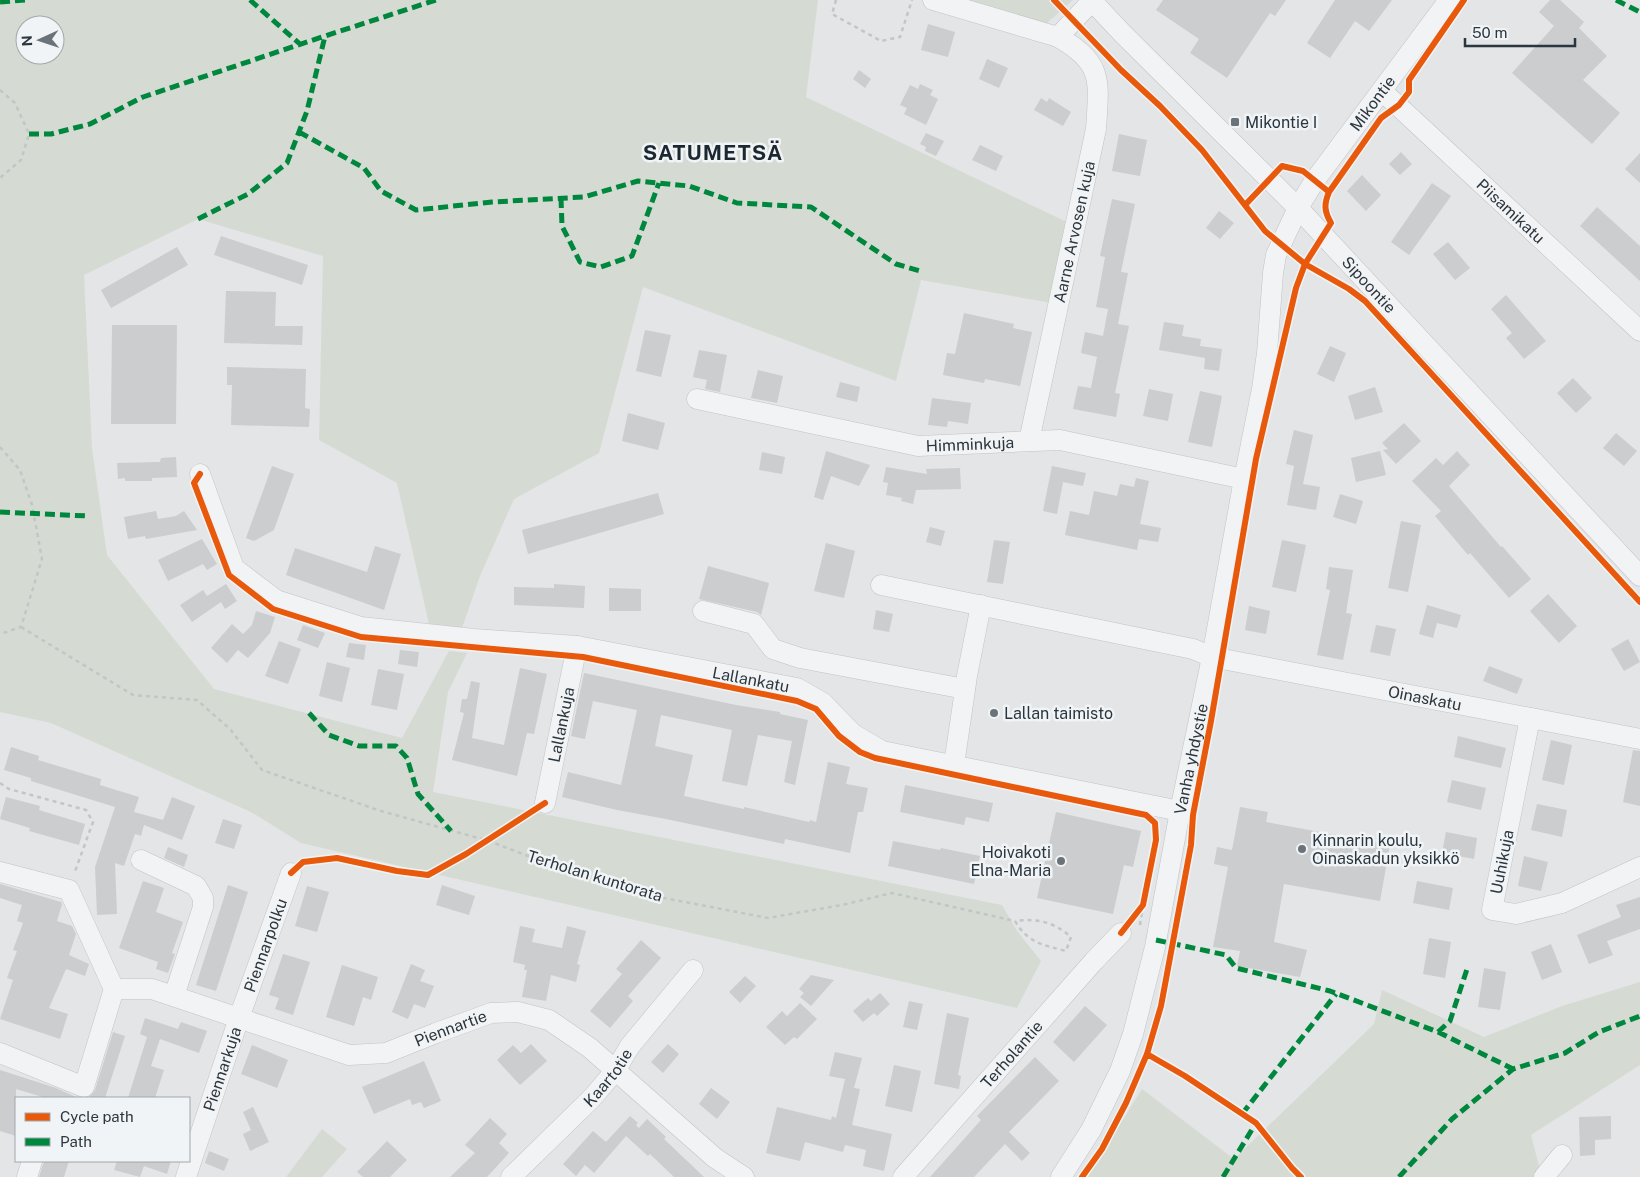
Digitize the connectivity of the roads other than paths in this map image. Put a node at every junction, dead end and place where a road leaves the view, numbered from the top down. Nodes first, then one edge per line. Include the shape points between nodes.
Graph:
1 (933, 0) edge
2 (1091, 1) edge
3 (1445, 2) edge
4 (1058, 37) junction
5 (1382, 91) junction
6 (1298, 208) junction
7 (1640, 331) edge
8 (697, 399) dead end
9 (1029, 441) junction
10 (200, 474) dead end
11 (1244, 479) junction
12 (1640, 576) edge
13 (881, 585) dead end
14 (981, 605) junction
15 (703, 611) dead end
16 (577, 646) junction
17 (1212, 657) junction
18 (965, 689) junction
19 (1530, 718) junction
20 (1640, 739) edge
21 (954, 765) junction
22 (544, 803) dead end
23 (1180, 811) junction
24 (141, 860) dead end
25 (1640, 867) edge
26 (0, 872) edge
27 (291, 873) dead end
28 (1121, 933) road end
29 (693, 970) dead end
30 (114, 989) junction
31 (174, 996) junction
32 (239, 1018) junction
33 (0, 1053) edge
34 (615, 1071) junction
35 (81, 1092) edge
36 (1562, 1155) dead end
37 (32, 1162) edge
38 (27, 1177) edge
39 (186, 1177) edge
40 (511, 1177) edge
41 (744, 1177) edge
42 (903, 1177) edge
43 (1061, 1177) edge
44 (1544, 1177) edge

1 - 4 street, Aarne Arvosen kuja
2 - 4 street
2 - 6 street, Sipoontie
3 - 5 street, Mikontie
4 - 9 street, Aarne Arvosen kuja via 1076,48 1092,65 1098,88 1096,129
5 - 6 street, Mikontie via 1315,180
5 - 7 street, Piisamikatu
6 - 11 street, Vanha yhdystie via 1276,255 1262,389
6 - 12 street, Sipoontie
8 - 9 street, Himminkuja via 918,446
9 - 11 street, Himminkuja via 1060,440
10 - 16 street, Lallankatu via 234,568 276,600 361,627
11 - 17 street, Vanha yhdystie
13 - 14 street, Oinaskatu
14 - 17 street, Oinaskatu via 1193,648
14 - 18 street
15 - 18 street via 754,624 773,649 800,658
16 - 21 street, Lallankatu via 797,688 823,703 853,734 882,751
16 - 22 street, Lallankuja
17 - 19 street, Oinaskatu
17 - 23 street, Vanha yhdystie
18 - 21 street
19 - 20 street, Oinaskatu
19 - 25 street, Uuhikuja via 1492,910 1516,914 1562,903
21 - 23 street, Lallankatu
23 - 43 street, Vanha yhdystie via 1155,947 1133,1034 1120,1071 1091,1130
24 - 31 street via 196,886 202,898 203,907
26 - 30 street via 69,890
27 - 32 street, Piennarpolku
28 - 42 street, Terholantie
29 - 34 street, Kaartotie via 630,1046
30 - 31 street, Piennartie via 152,989
30 - 35 street
31 - 32 street, Piennartie
32 - 34 street, Piennartie via 349,1055 386,1053 491,1013 518,1012 549,1020 590,1048
32 - 39 street, Piennarkuja
33 - 35 street
34 - 40 street, Kaartotie
34 - 41 street, Piennartie via 715,1158
36 - 44 street
37 - 38 street

